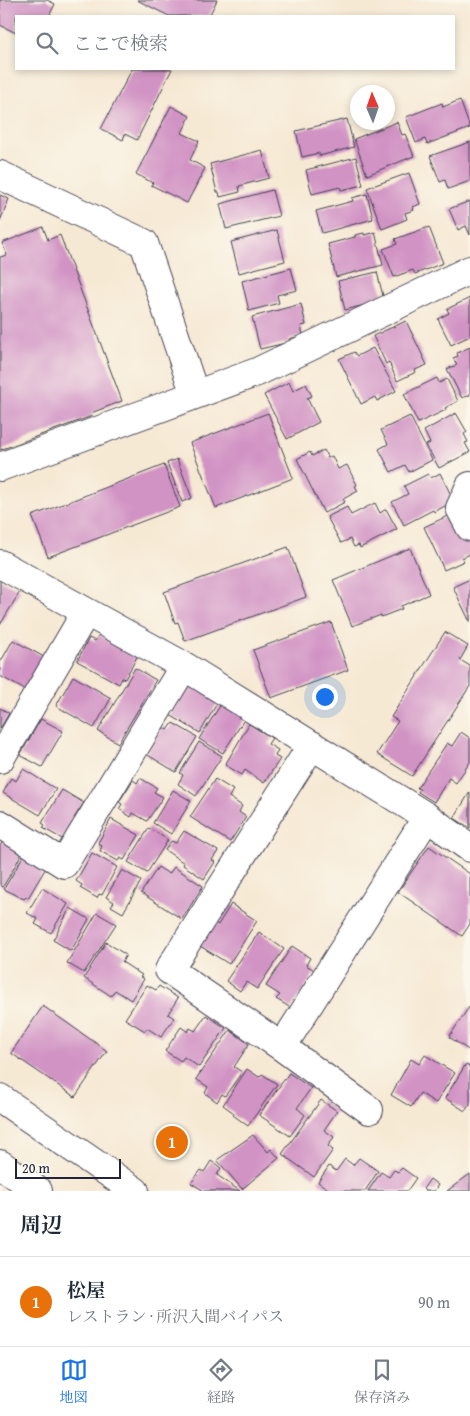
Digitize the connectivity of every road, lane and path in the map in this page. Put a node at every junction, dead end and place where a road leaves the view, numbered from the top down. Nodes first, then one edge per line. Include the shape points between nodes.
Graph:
1 (0, 175) edge
2 (470, 270) edge
3 (195, 395) junction
4 (0, 466) edge
5 (470, 486) edge
6 (470, 527) edge
7 (0, 564) edge
8 (86, 612) junction
9 (184, 666) junction
10 (312, 745) junction
11 (0, 759) edge
12 (427, 818) junction
13 (0, 824) edge
14 (470, 848) edge
15 (282, 1047) junction
16 (0, 1098) edge
17 (369, 1110) dead end
18 (0, 1164) edge
19 (38, 1191) edge
20 (135, 1191) edge

1 - 3 main road via 144,244
2 - 3 main road via 257,372
3 - 4 main road
5 - 6 main road via 460,508
7 - 8 main road
8 - 9 main road
8 - 11 main road
9 - 10 main road
9 - 13 main road via 64,864
10 - 12 main road
10 - 15 main road via 169,970
12 - 14 main road
12 - 15 main road
15 - 17 main road
16 - 20 main road
18 - 19 main road

